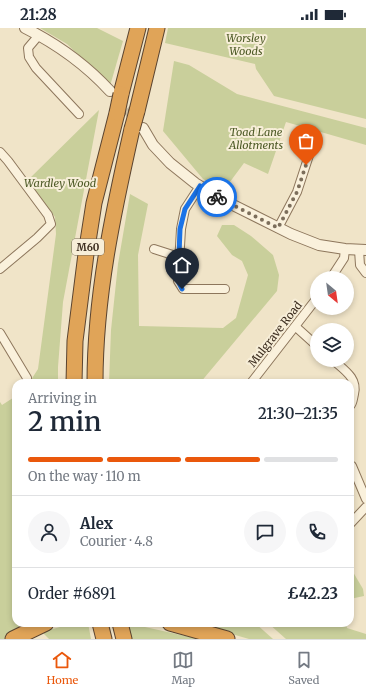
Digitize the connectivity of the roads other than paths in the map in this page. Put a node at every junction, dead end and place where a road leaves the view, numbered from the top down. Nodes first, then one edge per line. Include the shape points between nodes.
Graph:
1 (26, 28) edge
2 (136, 34) edge
3 (39, 35) junction
4 (155, 37) edge
5 (115, 92) junction
6 (79, 114) dead end
7 (138, 128) junction
8 (315, 137) dead end
9 (0, 152) edge
10 (200, 186) junction
11 (278, 228) junction
12 (154, 249) dead end
13 (345, 249) junction
14 (363, 250) edge
15 (178, 257) junction
16 (0, 269) edge
17 (336, 271) edge
18 (366, 273) edge
19 (225, 289) dead end
20 (310, 308) edge
21 (296, 327) junction
22 (0, 334) edge
23 (310, 340) edge
24 (340, 367) edge
25 (27, 378) dead end
26 (74, 379) edge
27 (95, 379) edge
28 (254, 379) edge
29 (352, 379) edge
30 (354, 381) edge
31 (354, 395) edge
32 (354, 471) edge
33 (366, 498) edge
34 (366, 507) edge
35 (354, 520) edge
36 (38, 627) edge
37 (101, 627) edge
38 (121, 627) edge
39 (184, 627) edge
40 (14, 639) edge
41 (104, 639) edge
42 (124, 639) edge
43 (226, 639) edge

1 - 3 street
2 - 5 highway, M60
3 - 5 street via 68,53
3 - 6 street via 28,48 29,57
4 - 7 highway, M60, bridge via 137,111
5 - 26 highway, M60, bridge via 117,112 94,203 75,341
7 - 10 street via 170,163
7 - 27 highway, M60 via 110,225 100,296
8 - 11 street via 297,192
9 - 16 street via 48,215 50,224
10 - 11 street
10 - 15 street via 185,209 180,229
11 - 13 street via 319,245
12 - 15 street
13 - 14 street
13 - 17 street via 344,258
14 - 18 street via 360,265
15 - 19 street via 178,281 182,289
20 - 21 street, Mulgrave Road
21 - 23 street
21 - 28 street, Mulgrave Road
22 - 25 street
24 - 29 street
30 - 31 street
32 - 33 street
34 - 35 street
36 - 40 highway
37 - 41 highway
38 - 42 highway
39 - 43 highway

